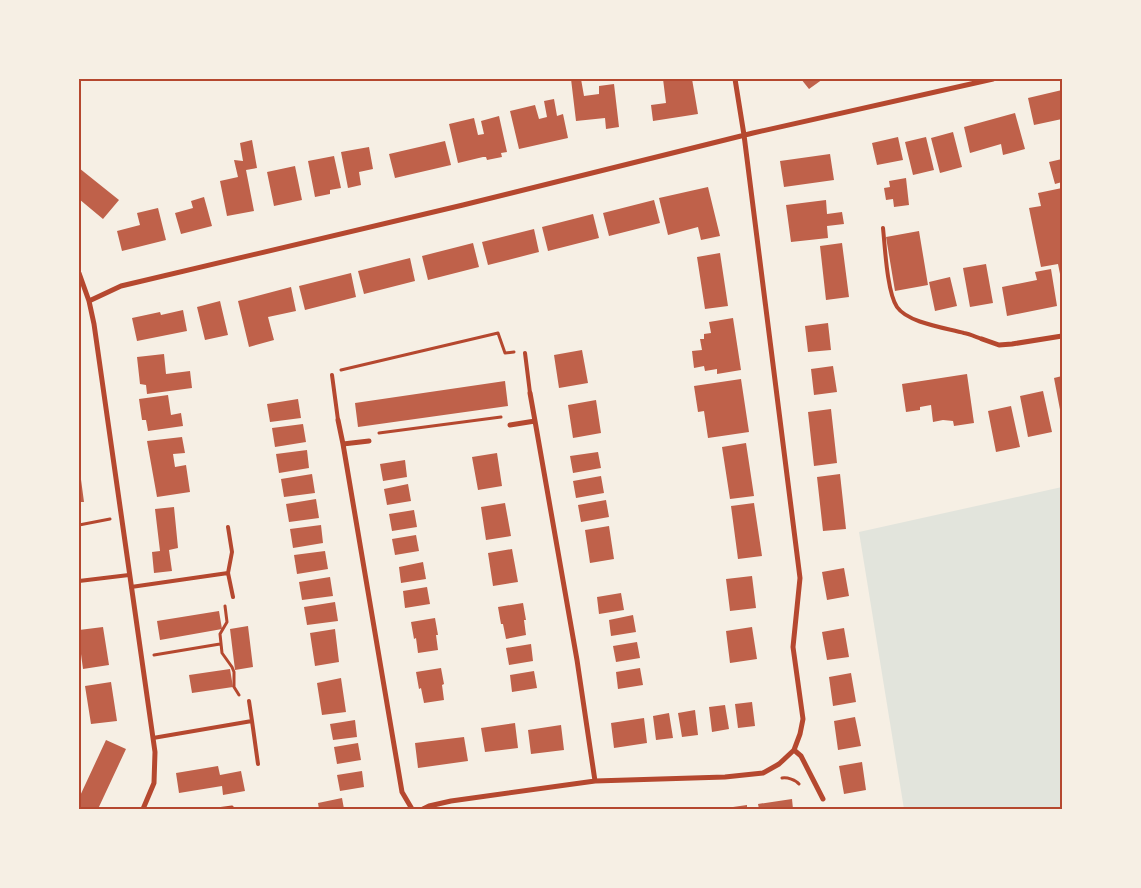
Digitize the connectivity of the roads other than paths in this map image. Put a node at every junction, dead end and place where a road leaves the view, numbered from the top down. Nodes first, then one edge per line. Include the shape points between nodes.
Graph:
1 (735, 79) edge
2 (992, 79) edge
3 (744, 135) junction
4 (883, 228) dead end
5 (79, 273) edge
6 (89, 301) junction
7 (1062, 336) edge
8 (982, 339) joint
9 (525, 353) road end
10 (332, 375) road end
11 (530, 393) joint
12 (338, 420) joint
13 (535, 421) junction
14 (510, 425) road end
15 (369, 441) road end
16 (343, 444) junction
17 (228, 527) dead end
18 (228, 573) junction
19 (129, 575) junction
20 (79, 581) edge
21 (131, 587) junction
22 (233, 597) road end
23 (249, 700) dead end
24 (252, 721) junction
25 (153, 738) junction
26 (794, 750) junction
27 (258, 764) dead end
28 (595, 781) junction
29 (822, 799) dead end
30 (143, 809) edge
31 (412, 809) edge
32 (423, 809) edge

1 - 3 street
2 - 3 street
3 - 6 street via 121,286
3 - 26 street via 800,578 793,647 803,719
4 - 8 lane via 888,277 897,308 914,320
5 - 6 street
6 - 19 street
7 - 8 street via 999,345
9 - 11 lane
10 - 12 lane
11 - 13 street
12 - 16 street
13 - 14 street
13 - 28 street
15 - 16 street
16 - 31 street via 402,792
17 - 18 lane via 232,552
18 - 21 lane
18 - 22 lane
19 - 20 lane
19 - 21 street
21 - 25 street
23 - 24 lane
24 - 25 lane
24 - 27 lane
25 - 30 street via 154,784
26 - 28 street via 779,764 763,772 725,777
26 - 29 street via 801,756
28 - 32 street

